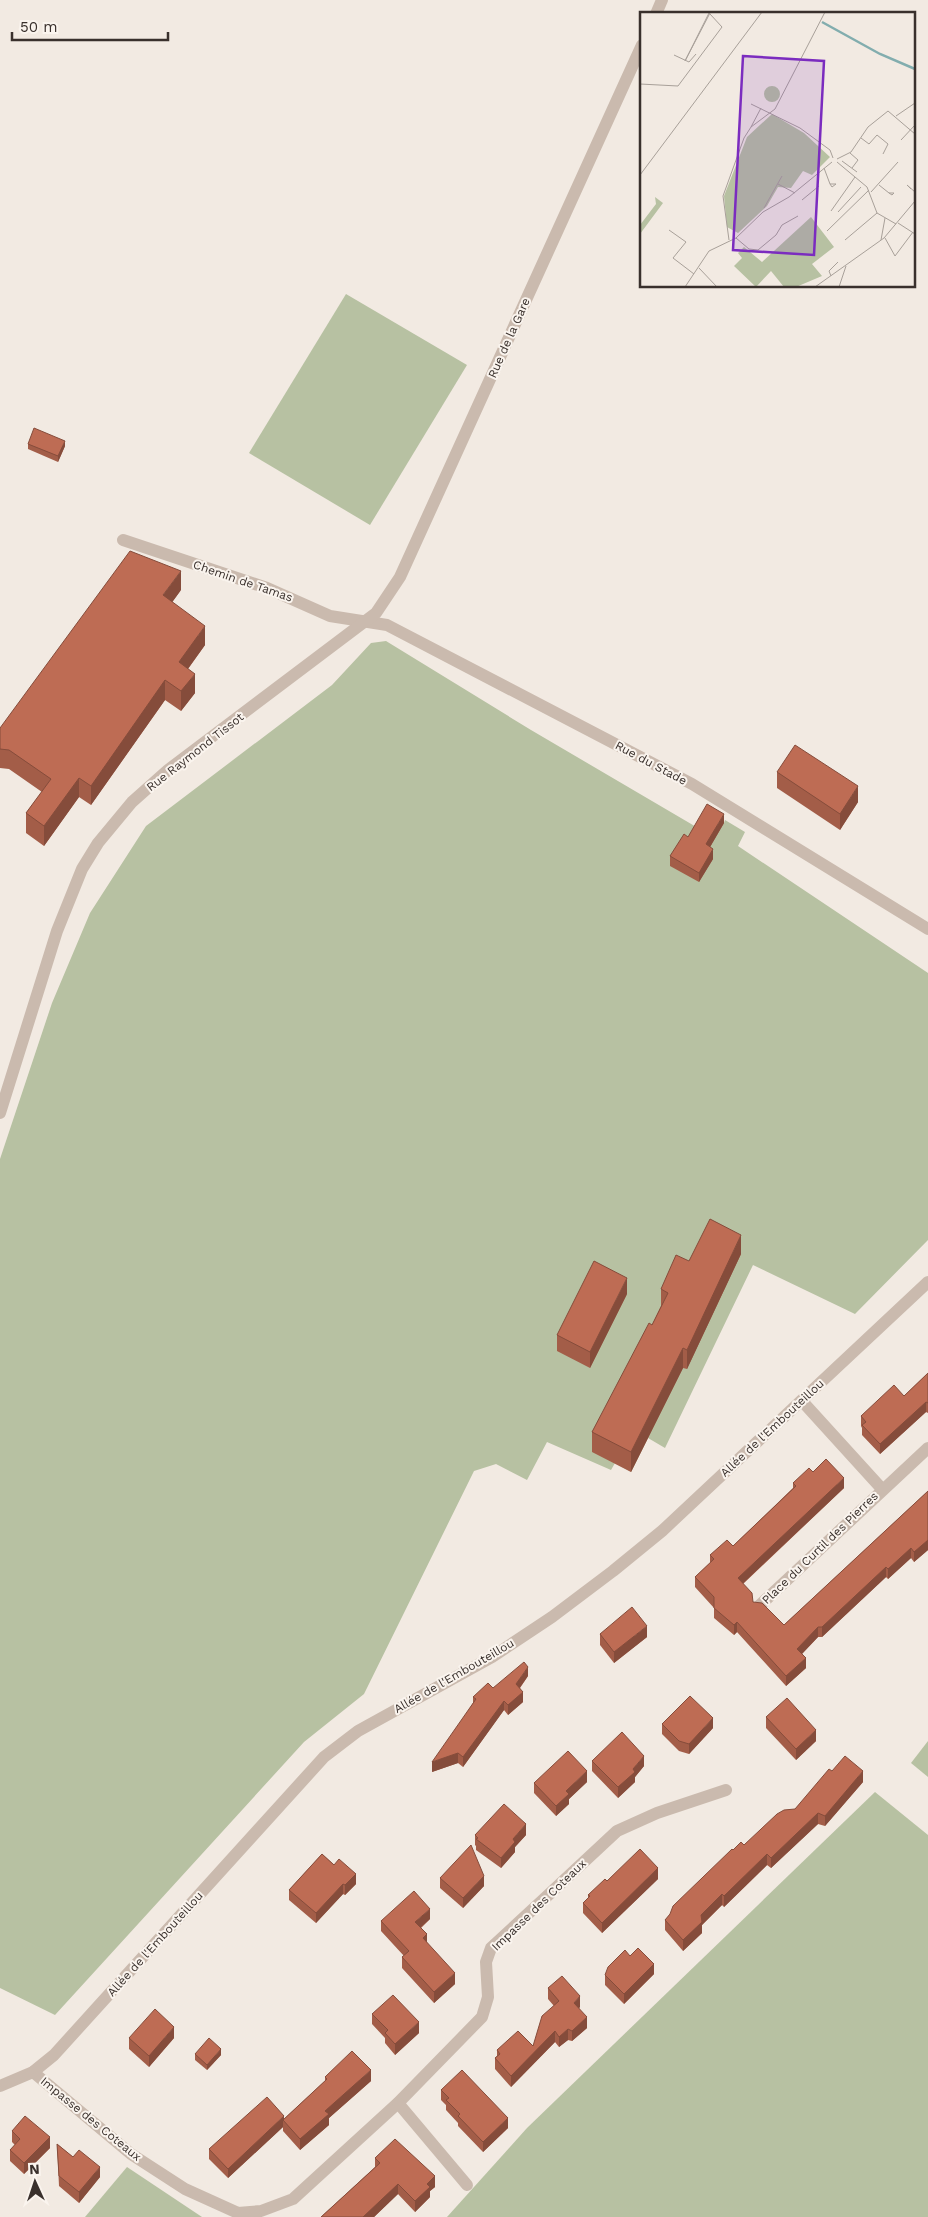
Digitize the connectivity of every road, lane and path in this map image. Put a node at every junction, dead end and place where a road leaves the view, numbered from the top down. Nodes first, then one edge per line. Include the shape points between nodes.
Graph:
1 (662, 0) edge
2 (657, 12) edge
3 (640, 49) edge
4 (123, 540) dead end
5 (362, 622) junction
6 (928, 929) edge
7 (0, 1113) edge
8 (928, 1282) edge
9 (802, 1401) junction
10 (928, 1448) edge
11 (882, 1489) junction
12 (759, 1606) edge
13 (726, 1790) dead end
14 (33, 2072) junction
15 (0, 2086) edge
16 (398, 2103) junction
17 (467, 2185) dead end

1 - 2 street
3 - 5 street, Rue de la Gare via 400,577 376,613
4 - 5 street, Chemin de Tamas via 267,588 330,616
5 - 6 street, Rue du Stade via 387,626 692,784
5 - 7 street, Rue Raymond Tissot via 336,645 168,770 132,802 98,843 82,870 57,931
8 - 9 street, Allée de l'Embouteillou
9 - 11 street, Place du Curtil des Pierres
9 - 14 street, Allée de l'Embouteillou via 662,1531 560,1611 492,1656 358,1731 324,1757 71,2037
10 - 11 street, Place du Curtil des Pierres
11 - 12 street, Place du Curtil des Pierres
13 - 16 street, Impasse des Coteaux via 658,1813 618,1831 491,1948 486,1962 488,1997 482,2017
14 - 15 street, Allée de l'Embouteillou
14 - 16 street, Impasse des Coteaux via 131,2154 184,2189 238,2213 261,2212 293,2199
16 - 17 street

